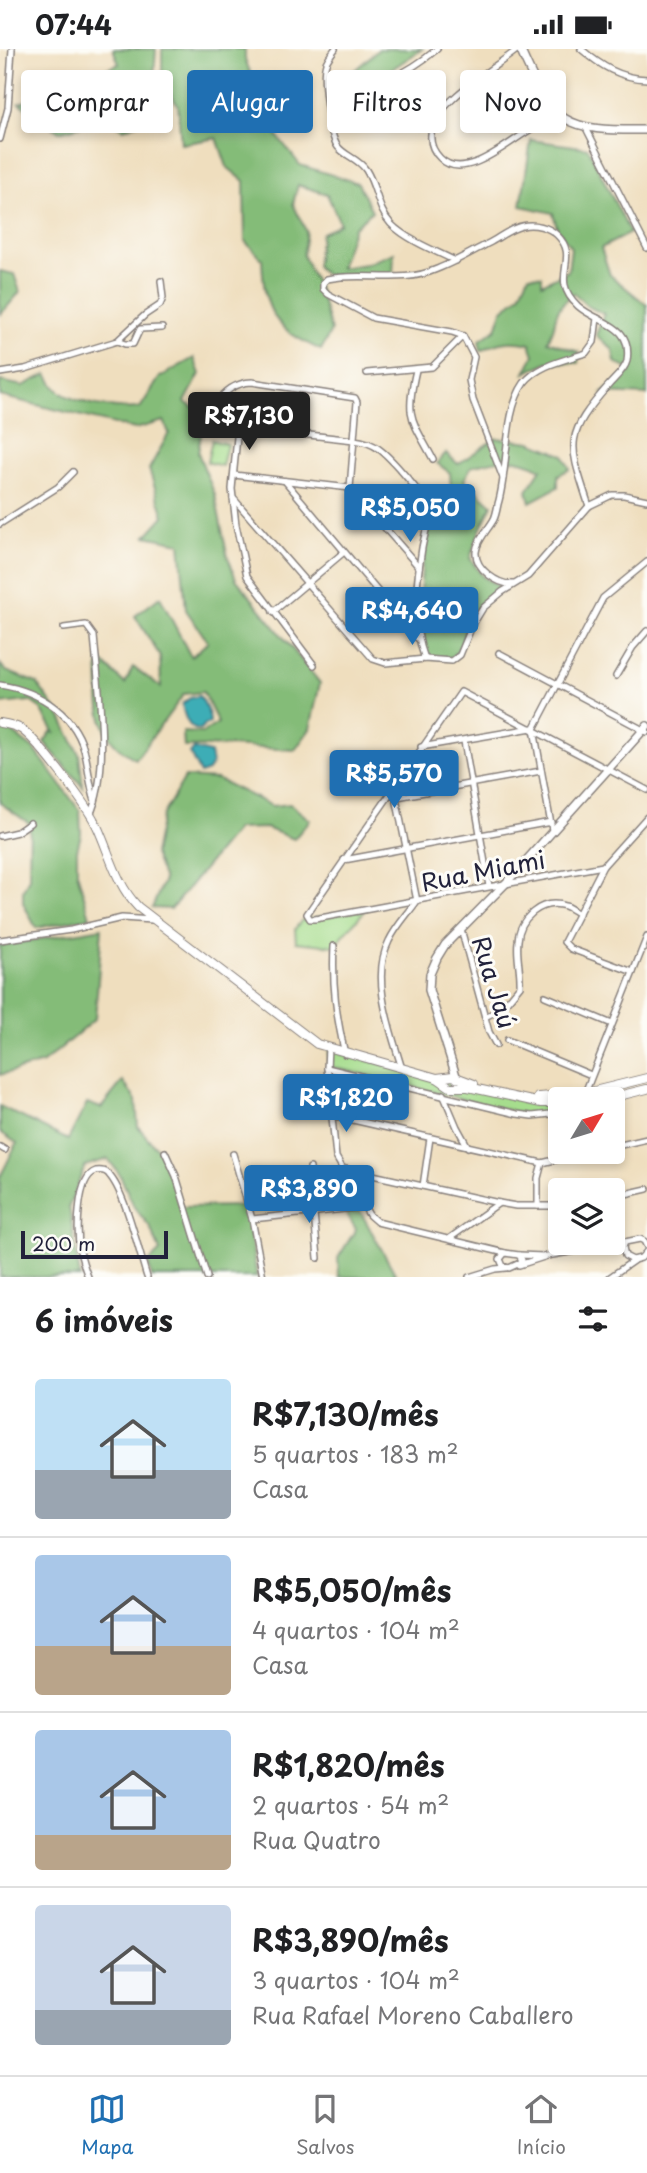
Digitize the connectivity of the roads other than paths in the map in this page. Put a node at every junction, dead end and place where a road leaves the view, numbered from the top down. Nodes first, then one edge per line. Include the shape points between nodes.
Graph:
1 (12, 49) edge
2 (335, 49) edge
3 (437, 49) edge
4 (519, 49) edge
5 (581, 49) edge
6 (401, 70) edge
7 (491, 70) edge
8 (530, 70) edge
9 (647, 79) edge
10 (460, 94) edge
11 (327, 100) edge
12 (566, 119) edge
13 (586, 128) junction
14 (647, 130) edge
15 (333, 133) edge
16 (526, 133) edge
17 (0, 139) edge
18 (647, 248) edge
19 (456, 261) junction
20 (161, 281) dead end
21 (597, 318) junction
22 (162, 328) dead end
23 (463, 336) junction
24 (117, 341) junction
25 (416, 370) junction
26 (0, 373) edge
27 (367, 373) dead end
28 (238, 427) junction
29 (354, 440) junction
30 (433, 459) dead end
31 (73, 473) dead end
32 (234, 475) junction
33 (503, 478) junction
34 (285, 481) junction
35 (306, 483) junction
36 (350, 488) junction
37 (233, 498) junction
38 (300, 499) junction
39 (647, 500) edge
40 (589, 506) junction
41 (247, 512) junction
42 (0, 524) edge
43 (236, 525) junction
44 (344, 552) junction
45 (647, 562) edge
46 (419, 567) junction
47 (308, 583) junction
48 (516, 583) junction
49 (273, 612) junction
50 (64, 628) dead end
51 (647, 631) edge
52 (417, 638) junction
53 (499, 653) dead end
54 (425, 659) junction
55 (314, 665) dead end
56 (615, 676) dead end
57 (557, 684) junction
58 (0, 685) edge
59 (0, 723) edge
60 (533, 728) junction
61 (646, 729) edge
62 (464, 741) junction
63 (421, 747) junction
64 (608, 769) junction
65 (541, 771) junction
66 (472, 784) junction
67 (394, 788) junction
68 (647, 790) edge
69 (397, 797) junction
70 (96, 803) junction
71 (90, 814) junction
72 (647, 817) edge
73 (30, 823) dead end
74 (551, 826) junction
75 (481, 835) junction
76 (0, 836) edge
77 (407, 849) junction
78 (344, 860) junction
79 (603, 866) junction
80 (506, 883) junction
81 (489, 886) junction
82 (417, 901) junction
83 (579, 914) junction
84 (153, 920) junction
85 (461, 929) junction
86 (647, 937) edge
87 (0, 940) edge
88 (334, 946) dead end
89 (633, 972) junction
90 (545, 996) dead end
91 (485, 1017) junction
92 (612, 1024) junction
93 (508, 1040) dead end
94 (496, 1045) dead end
95 (328, 1048) junction
96 (345, 1053) junction
97 (327, 1068) junction
98 (402, 1069) junction
99 (591, 1075) junction
100 (644, 1079) edge
101 (451, 1081) junction
102 (587, 1087) edge
103 (608, 1087) edge
104 (647, 1089) edge
105 (638, 1091) junction
106 (443, 1094) junction
107 (625, 1094) edge
108 (548, 1097) edge
109 (456, 1098) junction
110 (548, 1103) edge
111 (450, 1105) junction
112 (548, 1114) edge
113 (331, 1115) junction
114 (457, 1127) junction
115 (430, 1138) junction
116 (647, 1139) edge
117 (456, 1144) junction
118 (625, 1144) edge
119 (468, 1147) junction
120 (164, 1152) dead end
121 (233, 1154) dead end
122 (548, 1161) edge
123 (542, 1163) junction
124 (310, 1168) dead end
125 (341, 1168) junction
126 (424, 1186) junction
127 (647, 1189) edge
128 (625, 1194) edge
129 (481, 1199) junction
130 (499, 1203) junction
131 (538, 1206) junction
132 (548, 1206) edge
133 (363, 1207) junction
134 (313, 1212) junction
135 (483, 1215) junction
136 (252, 1219) junction
137 (450, 1238) junction
138 (645, 1239) edge
139 (625, 1242) edge
140 (647, 1249) edge
141 (519, 1255) junction
142 (550, 1255) edge
143 (624, 1255) edge
144 (625, 1255) edge
145 (547, 1256) junction
146 (502, 1257) junction
147 (318, 1258) dead end
148 (644, 1260) edge
149 (633, 1261) junction
150 (519, 1265) junction
151 (623, 1266) junction
152 (506, 1268) junction
153 (495, 1269) junction
154 (88, 1277) edge
155 (147, 1277) edge
156 (207, 1277) edge
157 (262, 1277) edge
158 (469, 1277) edge
159 (610, 1277) edge

1 - 17 street via 8,108
2 - 11 street via 326,64
3 - 6 street
4 - 7 street
4 - 8 street
5 - 9 street via 608,69
10 - 16 street via 443,107 431,127 430,140 442,161 465,167
12 - 13 street
13 - 14 street
13 - 18 street
15 - 19 street via 340,149 365,168 390,223
19 - 21 street via 513,229 543,227 555,232 566,249 565,289 580,308
19 - 23 street via 418,277 327,279 323,289 373,318
20 - 24 street via 160,305
21 - 33 street via 594,342 586,353 548,365 525,381 516,398
21 - 40 street via 619,330 627,360 585,412 573,437 573,453
22 - 24 street via 140,329 133,344
23 - 25 street via 432,367
23 - 33 street via 474,356 469,380 473,400
24 - 26 street
25 - 27 street
25 - 30 street via 410,417
28 - 29 street
28 - 29 street via 219,418 219,403 235,384 253,381 352,396 357,402
28 - 32 street
29 - 36 street
29 - 46 street via 380,449 428,507
31 - 42 street
32 - 34 street
32 - 37 street
33 - 48 street via 495,518 475,553 477,562 499,582
34 - 35 street
34 - 38 street
35 - 36 street
35 - 38 street
36 - 46 street
37 - 41 street
37 - 43 street
38 - 44 street
39 - 40 street via 612,495
40 - 48 street via 537,567
41 - 43 street
41 - 47 street
43 - 49 street via 247,576
44 - 47 street
44 - 52 street
45 - 57 street via 603,598
46 - 52 street
47 - 49 street
47 - 54 street via 373,659 385,663
48 - 54 street via 483,608 460,655 452,661
49 - 55 street
50 - 70 street via 86,625 94,636 101,751
51 - 56 street
52 - 54 street
53 - 57 street
57 - 60 street
57 - 61 street
58 - 70 street via 44,699 69,722 80,738
59 - 71 main road via 28,734
60 - 62 street
60 - 63 street via 461,692
60 - 64 street
60 - 65 street
61 - 64 street
62 - 63 street
62 - 66 street
63 - 67 street
64 - 68 street
64 - 74 street
65 - 66 street
65 - 74 street
66 - 69 street
66 - 75 street
67 - 69 street
67 - 78 street
69 - 77 street
70 - 71 street
71 - 84 main road via 124,889
72 - 79 street
73 - 76 street
74 - 75 street
74 - 80 street
75 - 77 street
75 - 81 street
77 - 78 street
77 - 82 street
78 - 82 street, Rua Miami via 307,915 310,919
79 - 80 street, Rua Miami
79 - 83 street
80 - 81 street, Rua Miami
80 - 85 street
81 - 82 street, Rua Miami
82 - 98 street via 383,958 383,998
83 - 89 street via 565,937 567,946
83 - 91 street via 552,905 539,908 523,922 517,940 520,986 501,1009
84 - 87 street via 122,918
84 - 95 main road
85 - 91 street, Rua Jaú
85 - 101 street via 436,958 430,974 429,990 452,1066
86 - 89 street
88 - 96 street via 334,1003
89 - 92 street
90 - 92 street
91 - 94 street, Rua Jaú
92 - 99 street
93 - 99 street
95 - 96 main road
95 - 97 street
96 - 98 main road
97 - 106 street
97 - 113 street
98 - 101 main road
99 - 102 street
100 - 103 main road
100 - 105 main road via 636,1086
101 - 108 main road
101 - 110 main road
104 - 105 main road
105 - 107 main road
106 - 109 street
106 - 111 street
109 - 111 street
109 - 112 street via 525,1115
111 - 114 street
113 - 115 street
113 - 125 street
114 - 117 street
114 - 119 street
115 - 117 street
115 - 126 street
116 - 118 street
117 - 119 street
119 - 123 street
120 - 156 street via 176,1176
121 - 136 street
122 - 123 street
123 - 131 street
124 - 134 street
125 - 126 street
125 - 133 street
126 - 129 street
127 - 128 street
129 - 130 street
129 - 135 street
130 - 131 street
130 - 135 street
131 - 132 street
133 - 134 street
133 - 137 street via 377,1222
134 - 136 street
134 - 147 street
135 - 137 street
136 - 157 street
137 - 146 street
138 - 139 street
138 - 140 street
140 - 148 street
141 - 145 street
141 - 146 street
141 - 150 street
142 - 145 street
143 - 151 street
144 - 149 street
145 - 150 street
146 - 152 street
146 - 153 street
148 - 149 street
149 - 151 street
150 - 152 street
151 - 159 street
152 - 153 street
153 - 158 street
154 - 155 street via 78,1229 82,1189 93,1172 102,1170 110,1174 129,1215

